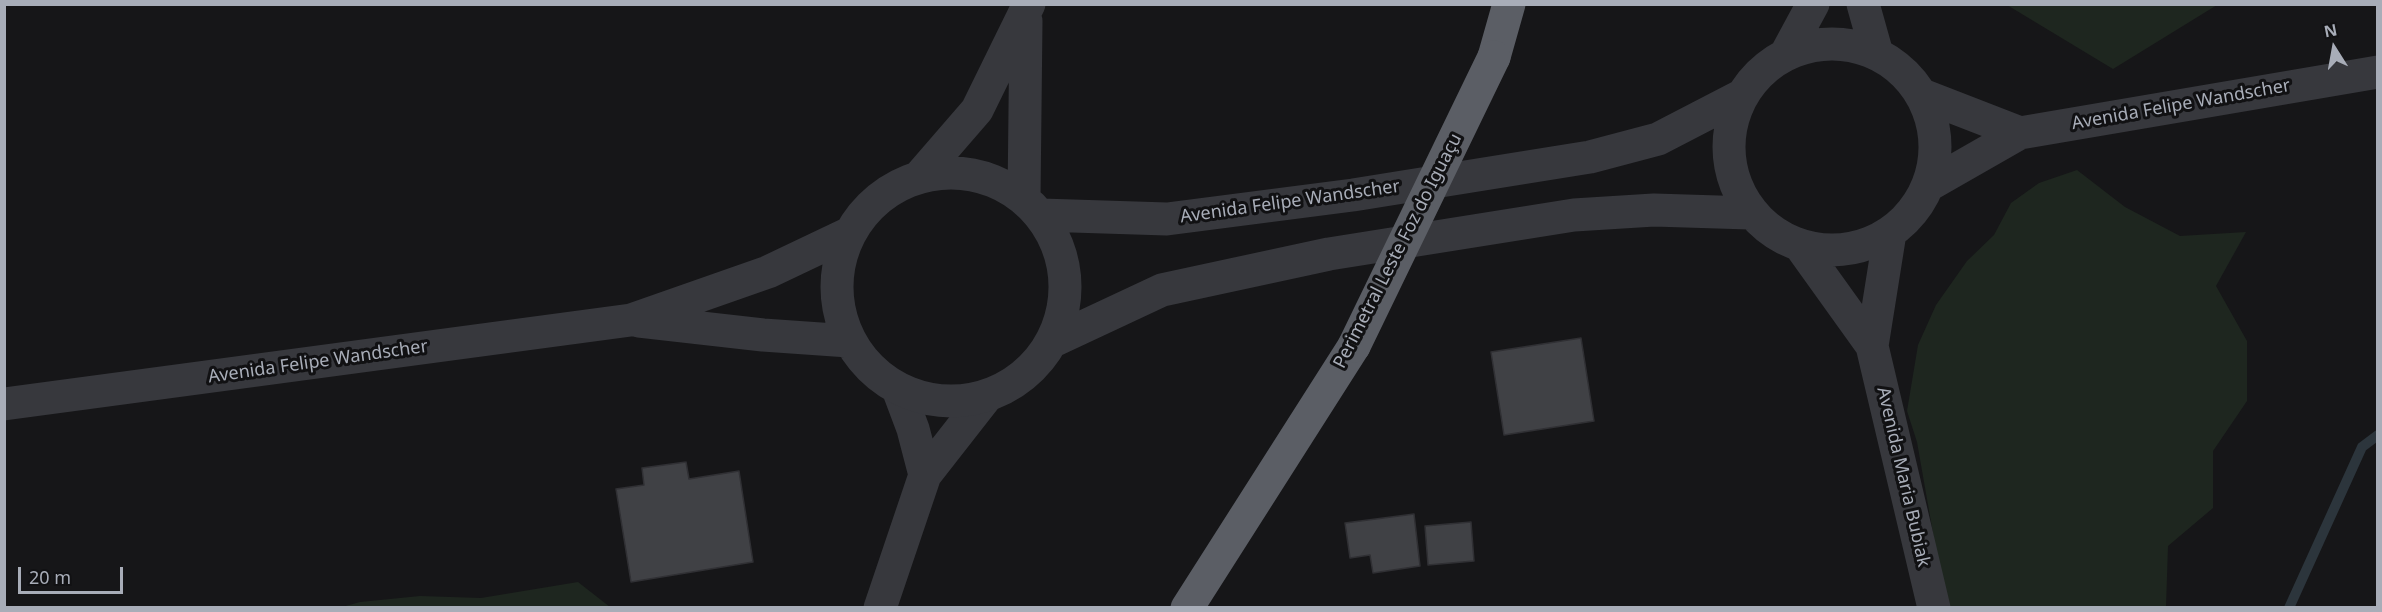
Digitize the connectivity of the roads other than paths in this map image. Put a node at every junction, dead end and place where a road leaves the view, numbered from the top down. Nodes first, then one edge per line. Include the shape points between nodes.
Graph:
1 (1509, 4) edge
2 (1813, 4) edge
3 (1863, 4) edge
4 (1028, 9) edge
5 (1786, 54) junction
6 (1877, 54) junction
7 (2378, 72) edge
8 (1922, 95) junction
9 (1741, 96) junction
10 (2020, 133) junction
11 (919, 177) junction
12 (1929, 185) junction
13 (1032, 207) junction
14 (1750, 213) junction
15 (850, 233) junction
16 (1890, 233) junction
17 (1801, 247) junction
18 (631, 320) junction
19 (849, 341) junction
20 (1053, 341) junction
21 (1872, 346) junction
22 (898, 389) junction
23 (986, 397) junction
24 (4, 404) edge
25 (925, 475) junction
26 (880, 608) edge
27 (1187, 608) edge
28 (1934, 608) edge

1 - 27 highway, Perimetral Leste Foz do Iguaçu, bridge via 1494,57 1354,346
2 - 5 street
3 - 6 street
4 - 11 street via 977,110
4 - 13 street
5 - 6 street via 1816,45 1847,45
5 - 9 street via 1760,72
6 - 8 street via 1902,71
7 - 10 street, Avenida Felipe Wandscher
8 - 10 street
8 - 12 street via 1934,124 1936,155
9 - 13 street, Avenida Felipe Wandscher via 1658,139 1590,157 1353,195 1167,219
9 - 14 street via 1730,125 1728,155 1734,185
10 - 12 street, Avenida Felipe Wandscher
11 - 13 street via 956,173 992,180
11 - 15 street via 879,199
12 - 16 street via 1913,212
13 - 20 street via 1062,254 1066,298
14 - 17 street via 1773,233
14 - 20 street via 1654,210 1574,215 1329,254 1162,290
15 - 18 street, Avenida Felipe Wandscher via 768,272
15 - 19 street via 838,268 838,306
16 - 17 street via 1863,247 1832,251
16 - 21 street, Avenida Maria Bubiak
17 - 21 street, Avenida Maria Bubiak
18 - 19 street, Avenida Felipe Wandscher
18 - 24 street, Avenida Felipe Wandscher
19 - 22 street via 870,369
20 - 23 street via 1025,376
21 - 28 street, Avenida Maria Bubiak
22 - 23 street via 941,401
22 - 25 street
23 - 25 street
25 - 26 street

